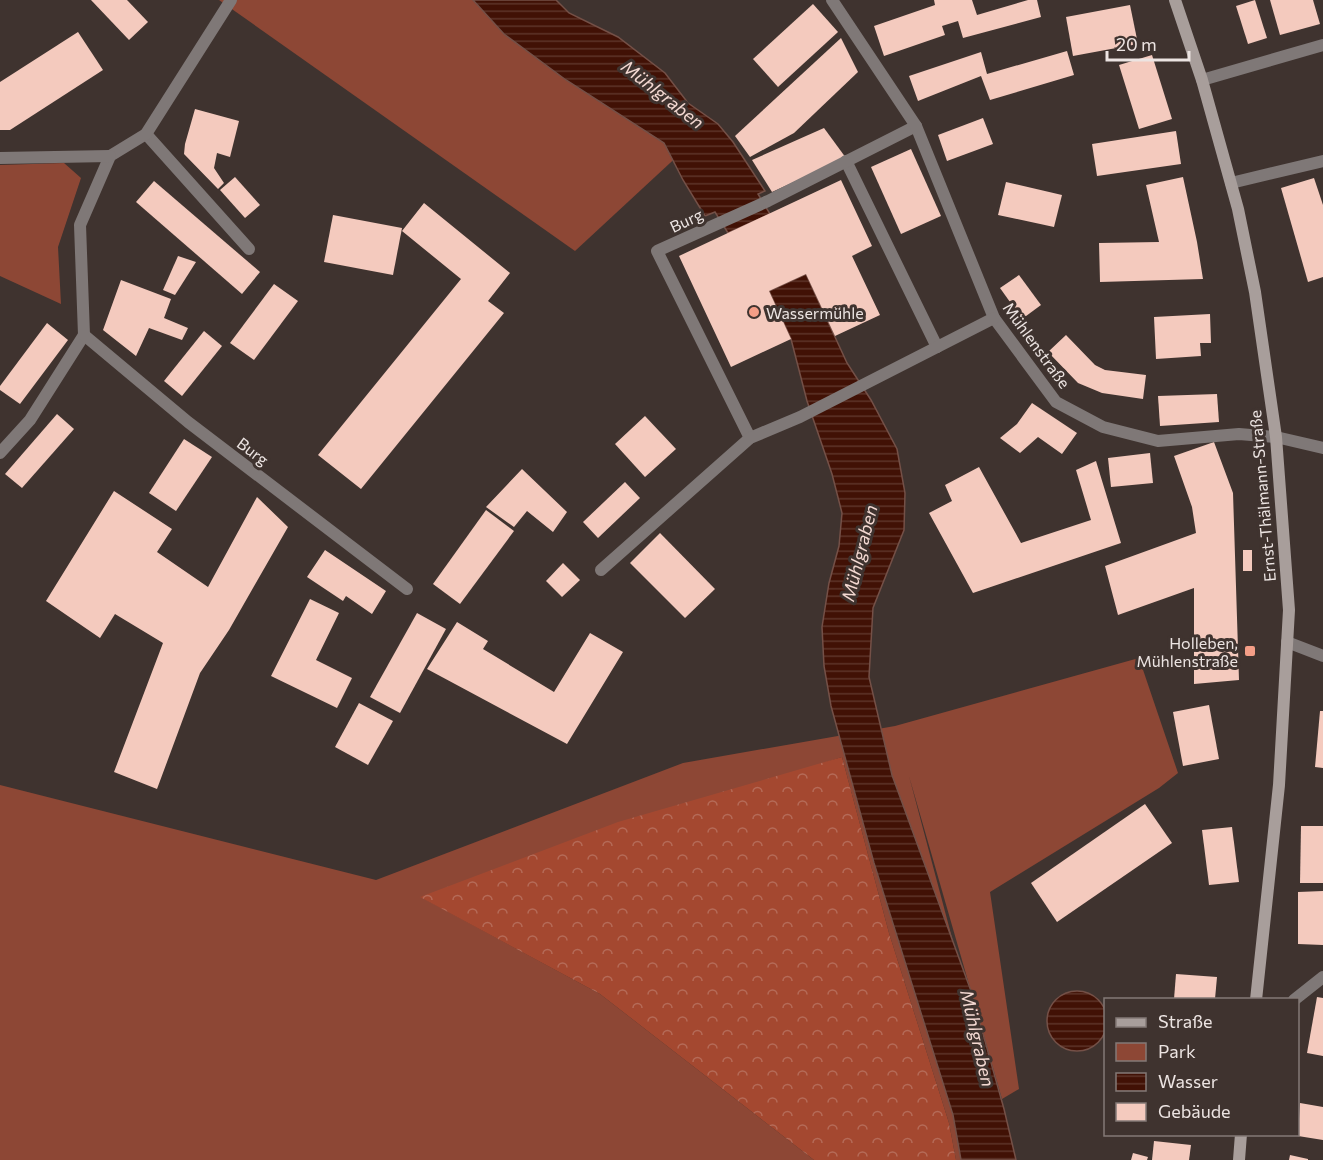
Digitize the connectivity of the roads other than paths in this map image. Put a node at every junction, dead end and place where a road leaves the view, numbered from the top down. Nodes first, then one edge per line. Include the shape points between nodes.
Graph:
1 (231, 0) edge
2 (832, 0) edge
3 (1175, 0) edge
4 (1323, 45) edge
5 (1202, 80) junction
6 (916, 126) junction
7 (146, 134) junction
8 (110, 156) junction
9 (0, 158) edge
10 (846, 161) junction
11 (1323, 161) edge
12 (1231, 183) junction
13 (249, 249) dead end
14 (994, 318) junction
15 (84, 335) junction
16 (937, 347) junction
17 (1276, 436) junction
18 (750, 438) junction
19 (1323, 448) edge
20 (0, 453) edge
21 (601, 570) dead end
22 (407, 589) dead end
23 (1287, 642) junction
24 (1323, 656) edge
25 (1323, 976) edge
26 (1256, 998) edge
27 (1295, 998) edge
28 (1241, 1136) edge
29 (1239, 1160) edge

1 - 7 street
2 - 6 street, Mühlenstraße
3 - 5 main road, Ernst-Thälmann-Straße
4 - 5 street
5 - 12 main road, Ernst-Thälmann-Straße
6 - 10 street, Burg
6 - 14 street, Mühlenstraße
7 - 8 street
7 - 13 street
8 - 9 street
8 - 15 street via 80,225
10 - 16 street
10 - 18 street, Burg via 657,251
11 - 12 street
12 - 17 main road, Ernst-Thälmann-Straße via 1255,292
14 - 16 street
14 - 17 street, Mühlenstraße via 1056,402 1103,427 1158,441 1239,434
15 - 20 street via 30,420
15 - 22 street, Burg via 188,422
16 - 18 street
17 - 19 street, Mühlenstraße
17 - 23 main road, Ernst-Thälmann-Straße
18 - 21 street
23 - 24 street
23 - 26 main road, Ernst-Thälmann-Straße via 1279,785
25 - 27 street
28 - 29 main road

